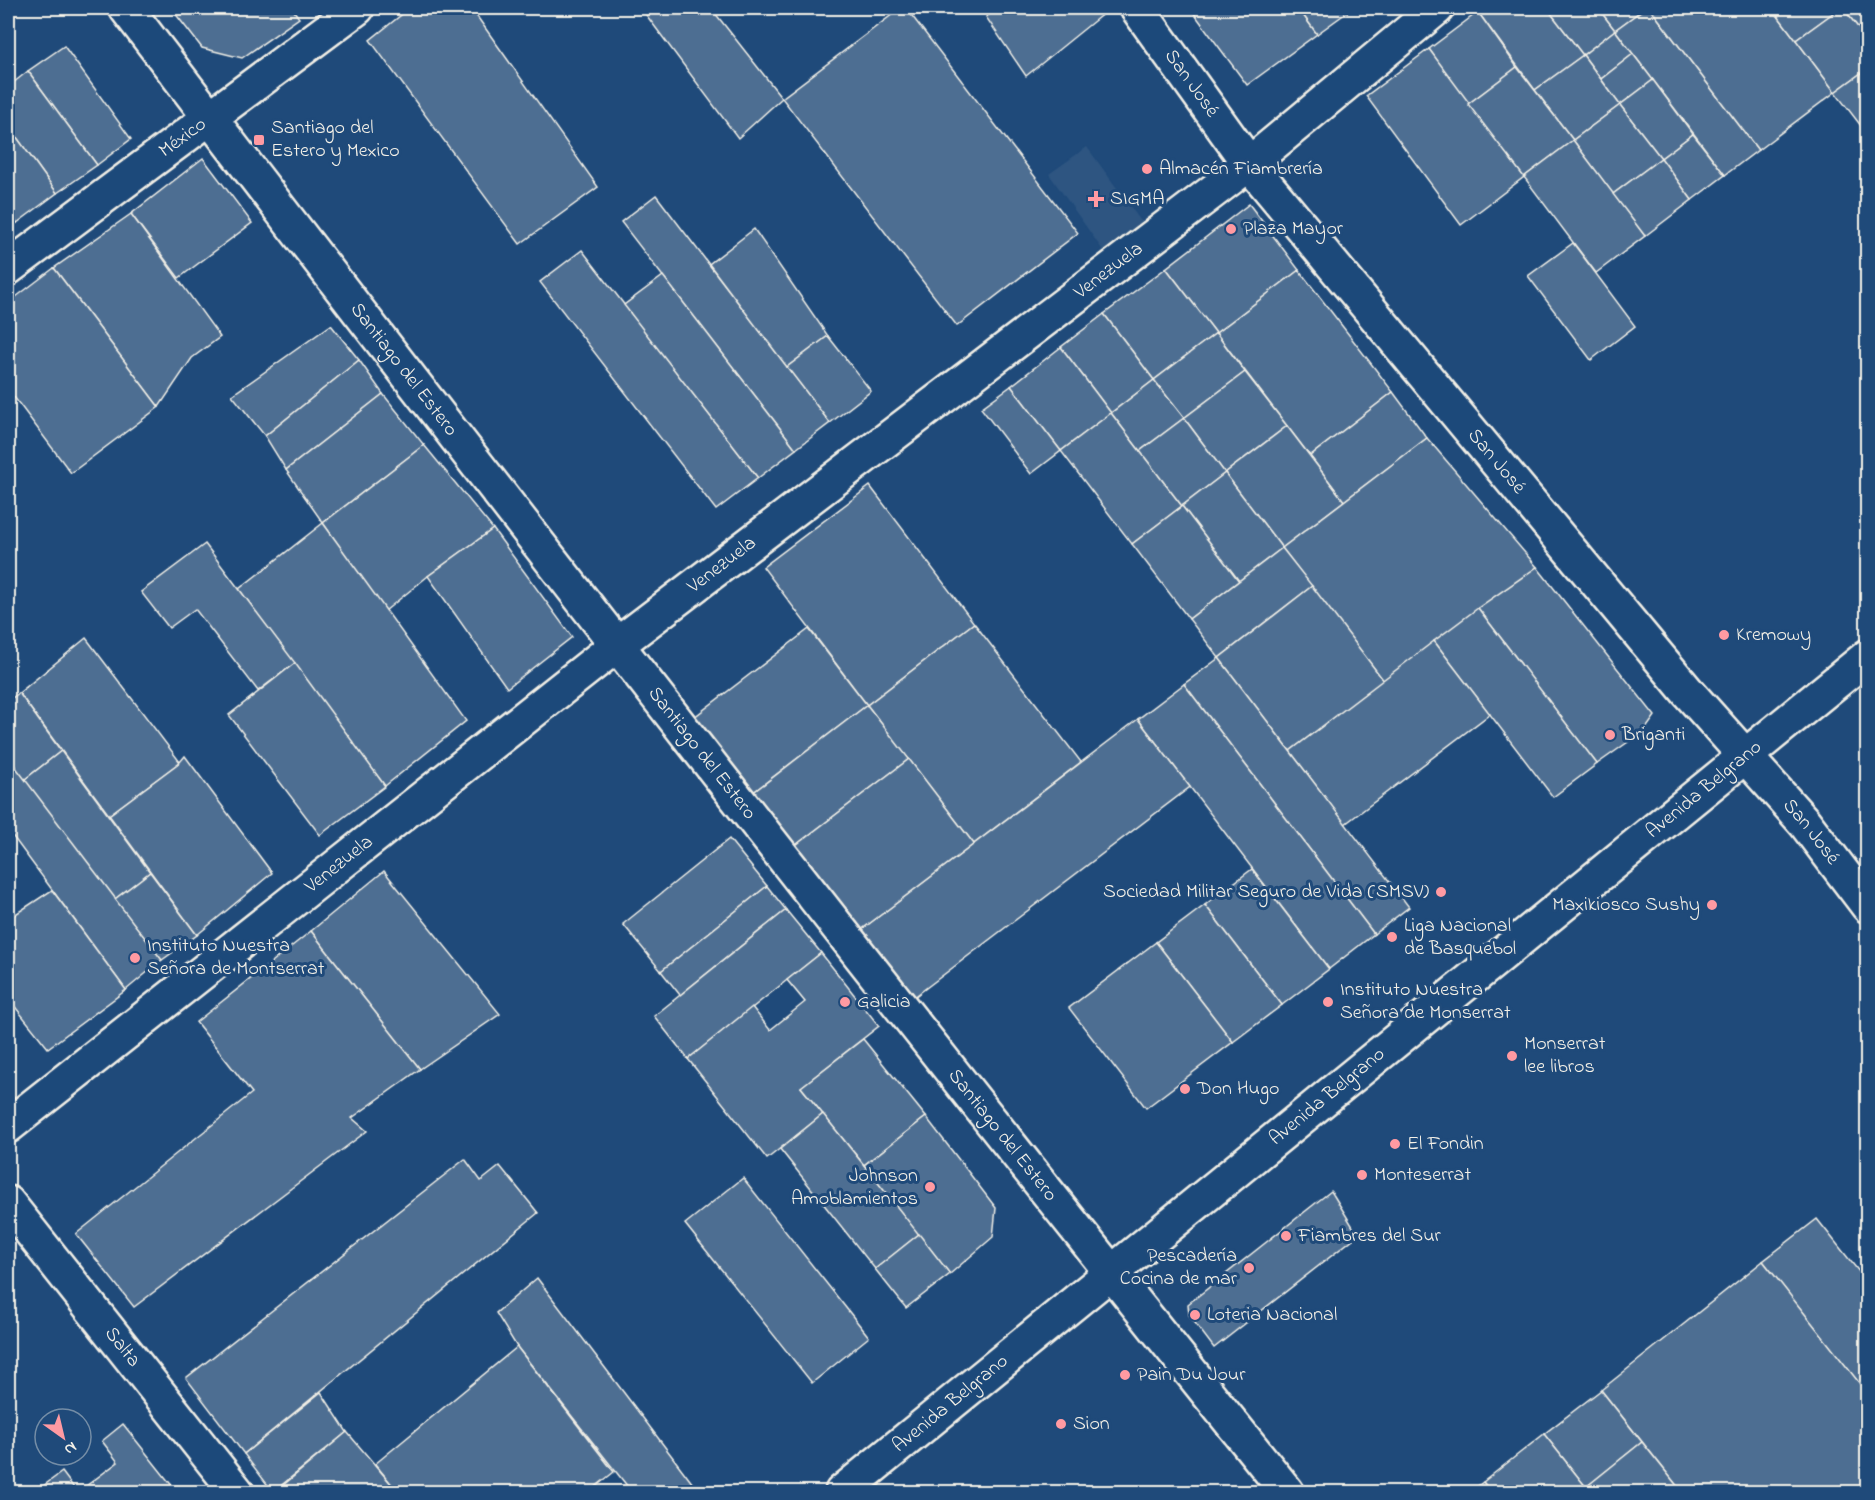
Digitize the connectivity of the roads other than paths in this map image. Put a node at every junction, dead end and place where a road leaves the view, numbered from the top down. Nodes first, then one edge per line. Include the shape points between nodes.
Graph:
1 (126, 8) edge
2 (357, 8) edge
3 (1137, 8) edge
4 (1437, 8) edge
5 (209, 117) junction
6 (1249, 164) junction
7 (8, 268) edge
8 (618, 644) junction
9 (1868, 656) edge
10 (1745, 754) junction
11 (1868, 906) edge
12 (8, 1126) edge
13 (8, 1203) edge
14 (1111, 1273) junction
15 (237, 1492) edge
16 (842, 1492) edge
17 (1287, 1492) edge

1 - 5 street, Santiago del Estero
2 - 5 street, México
3 - 6 street, San José
4 - 6 street, Venezuela
5 - 7 street, México
5 - 8 street, Santiago del Estero
6 - 8 street, Venezuela
6 - 10 street, San José via 1687,691
8 - 12 street, Venezuela
8 - 14 street, Santiago del Estero
9 - 10 street, Avenida Belgrano
10 - 11 street, San José via 1805,823
10 - 14 street, Avenida Belgrano
13 - 15 street, Salta
14 - 16 street, Avenida Belgrano
14 - 17 street, Santiago del Estero

